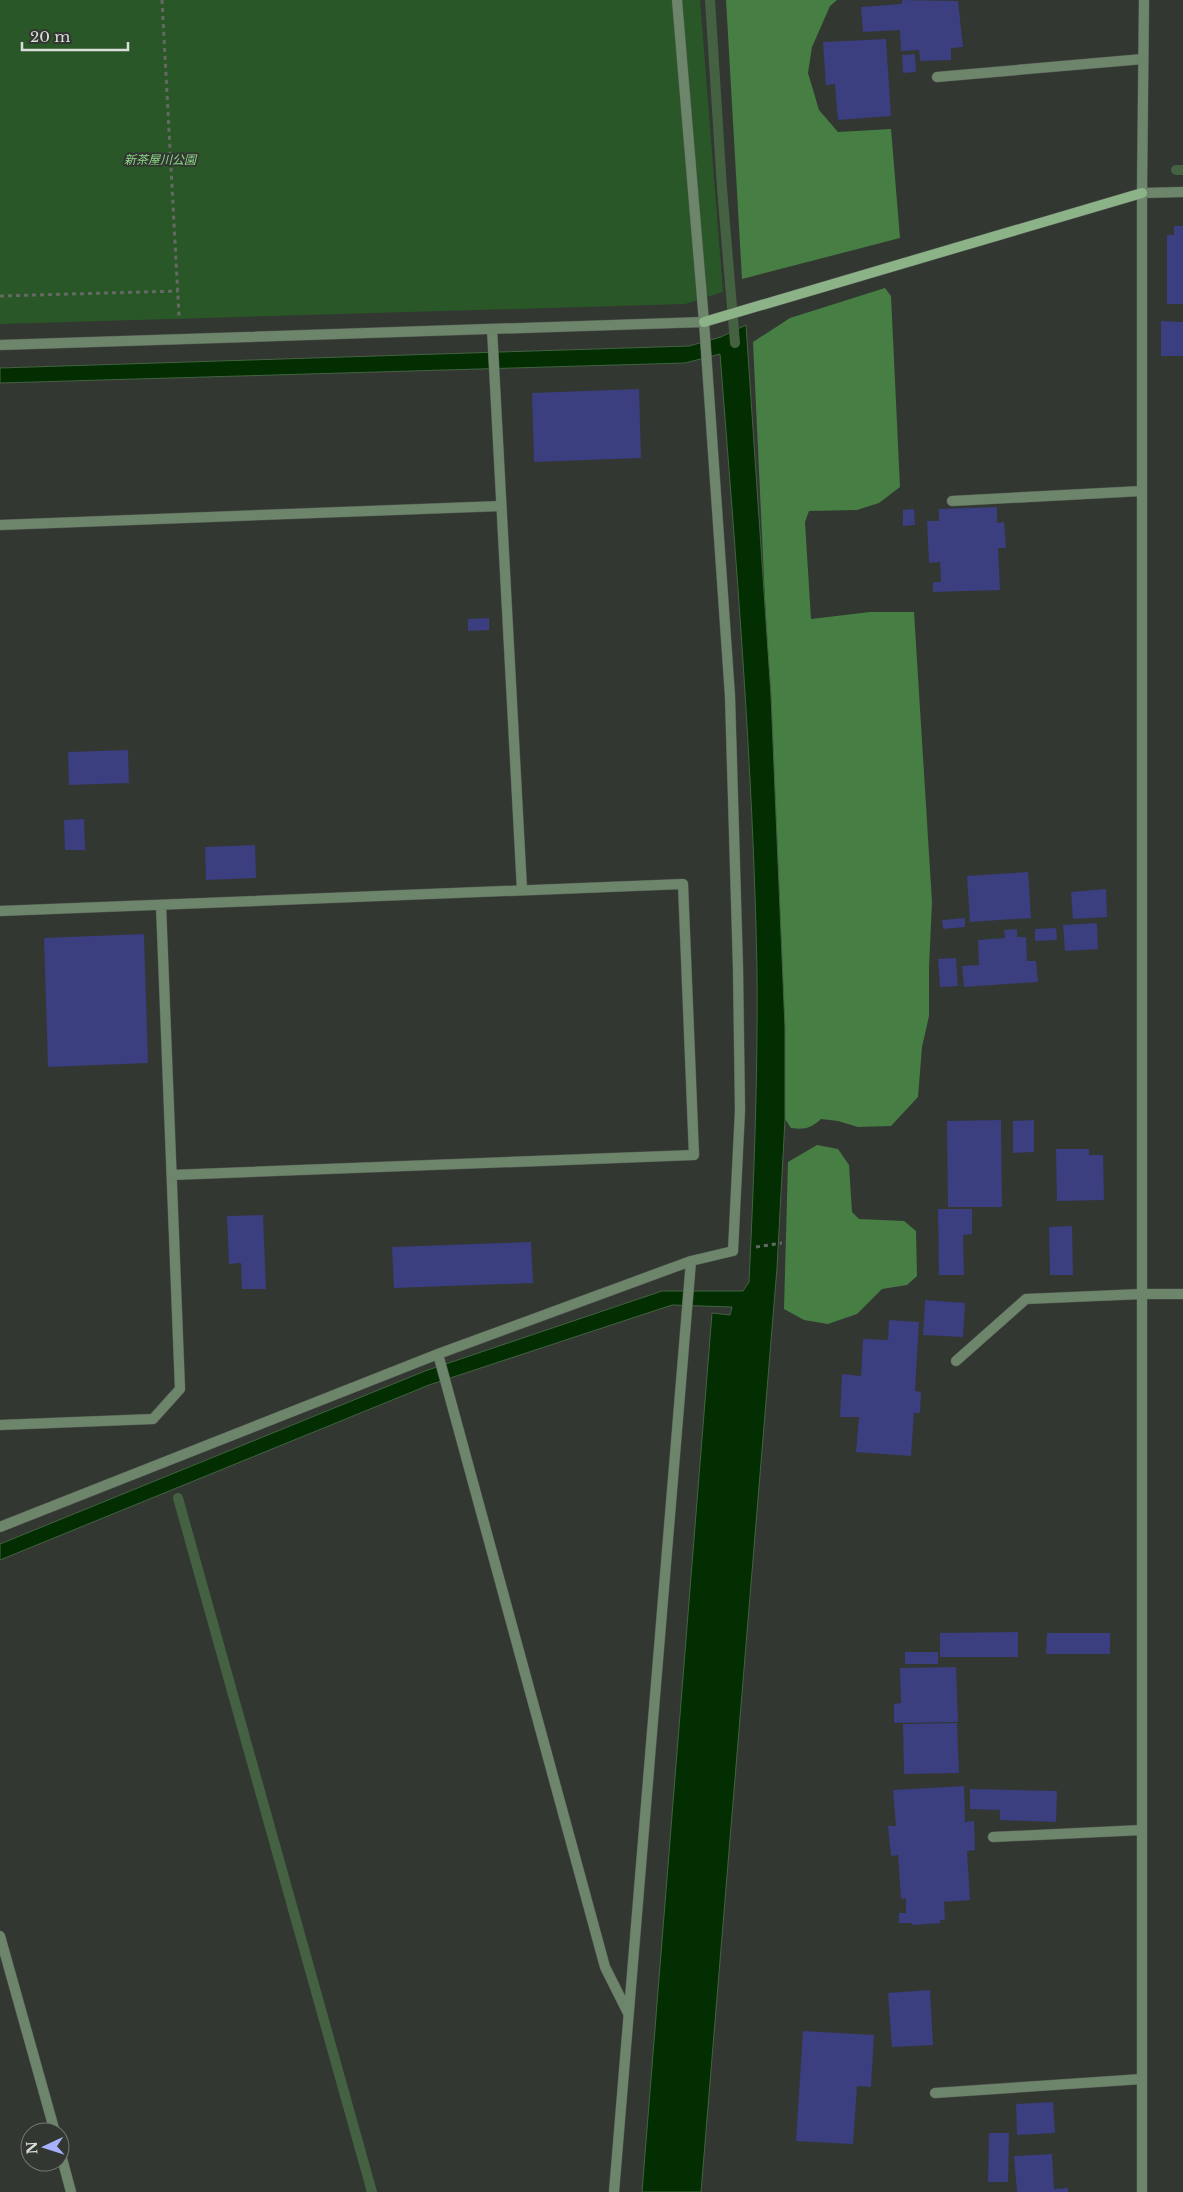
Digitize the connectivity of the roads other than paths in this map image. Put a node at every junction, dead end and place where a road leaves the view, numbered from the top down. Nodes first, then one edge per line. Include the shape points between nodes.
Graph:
1 (677, 0) edge
2 (1144, 0) edge
3 (1143, 59) junction
4 (937, 77) dead end
5 (1183, 192) edge
6 (1142, 193) junction
7 (704, 322) junction
8 (492, 329) junction
9 (0, 345) edge
10 (1142, 491) junction
11 (952, 501) dead end
12 (501, 506) junction
13 (0, 525) edge
14 (522, 890) junction
15 (161, 905) junction
16 (0, 911) edge
17 (172, 1175) junction
18 (691, 1261) junction
19 (1142, 1294) junction
20 (1183, 1294) edge
21 (438, 1354) junction
22 (956, 1361) dead end
23 (0, 1425) edge
24 (0, 1527) edge
25 (1142, 1830) junction
26 (993, 1836) dead end
27 (0, 1936) edge
28 (629, 2014) junction
29 (1142, 2079) junction
30 (935, 2093) dead end
31 (52, 2122) edge
32 (66, 2172) edge
33 (71, 2192) edge
34 (614, 2192) edge
35 (1142, 2192) edge

1 - 7 street
2 - 3 street
3 - 4 street
3 - 6 street
5 - 6 street
6 - 7 street
6 - 10 street
7 - 8 street
7 - 18 street via 730,696 740,1110 733,1251
8 - 9 street
8 - 12 street
10 - 11 street
10 - 19 street
12 - 13 street
12 - 14 street
14 - 15 street
14 - 17 street via 683,884 694,1155
15 - 16 street
15 - 17 street
17 - 23 street via 180,1389 153,1419
18 - 21 street
18 - 28 street
19 - 20 street
19 - 22 street via 1026,1298
19 - 25 street
21 - 24 street
21 - 28 street via 605,1967
25 - 26 street
25 - 29 street
27 - 31 street
28 - 34 street
29 - 30 street
29 - 35 street
32 - 33 street

